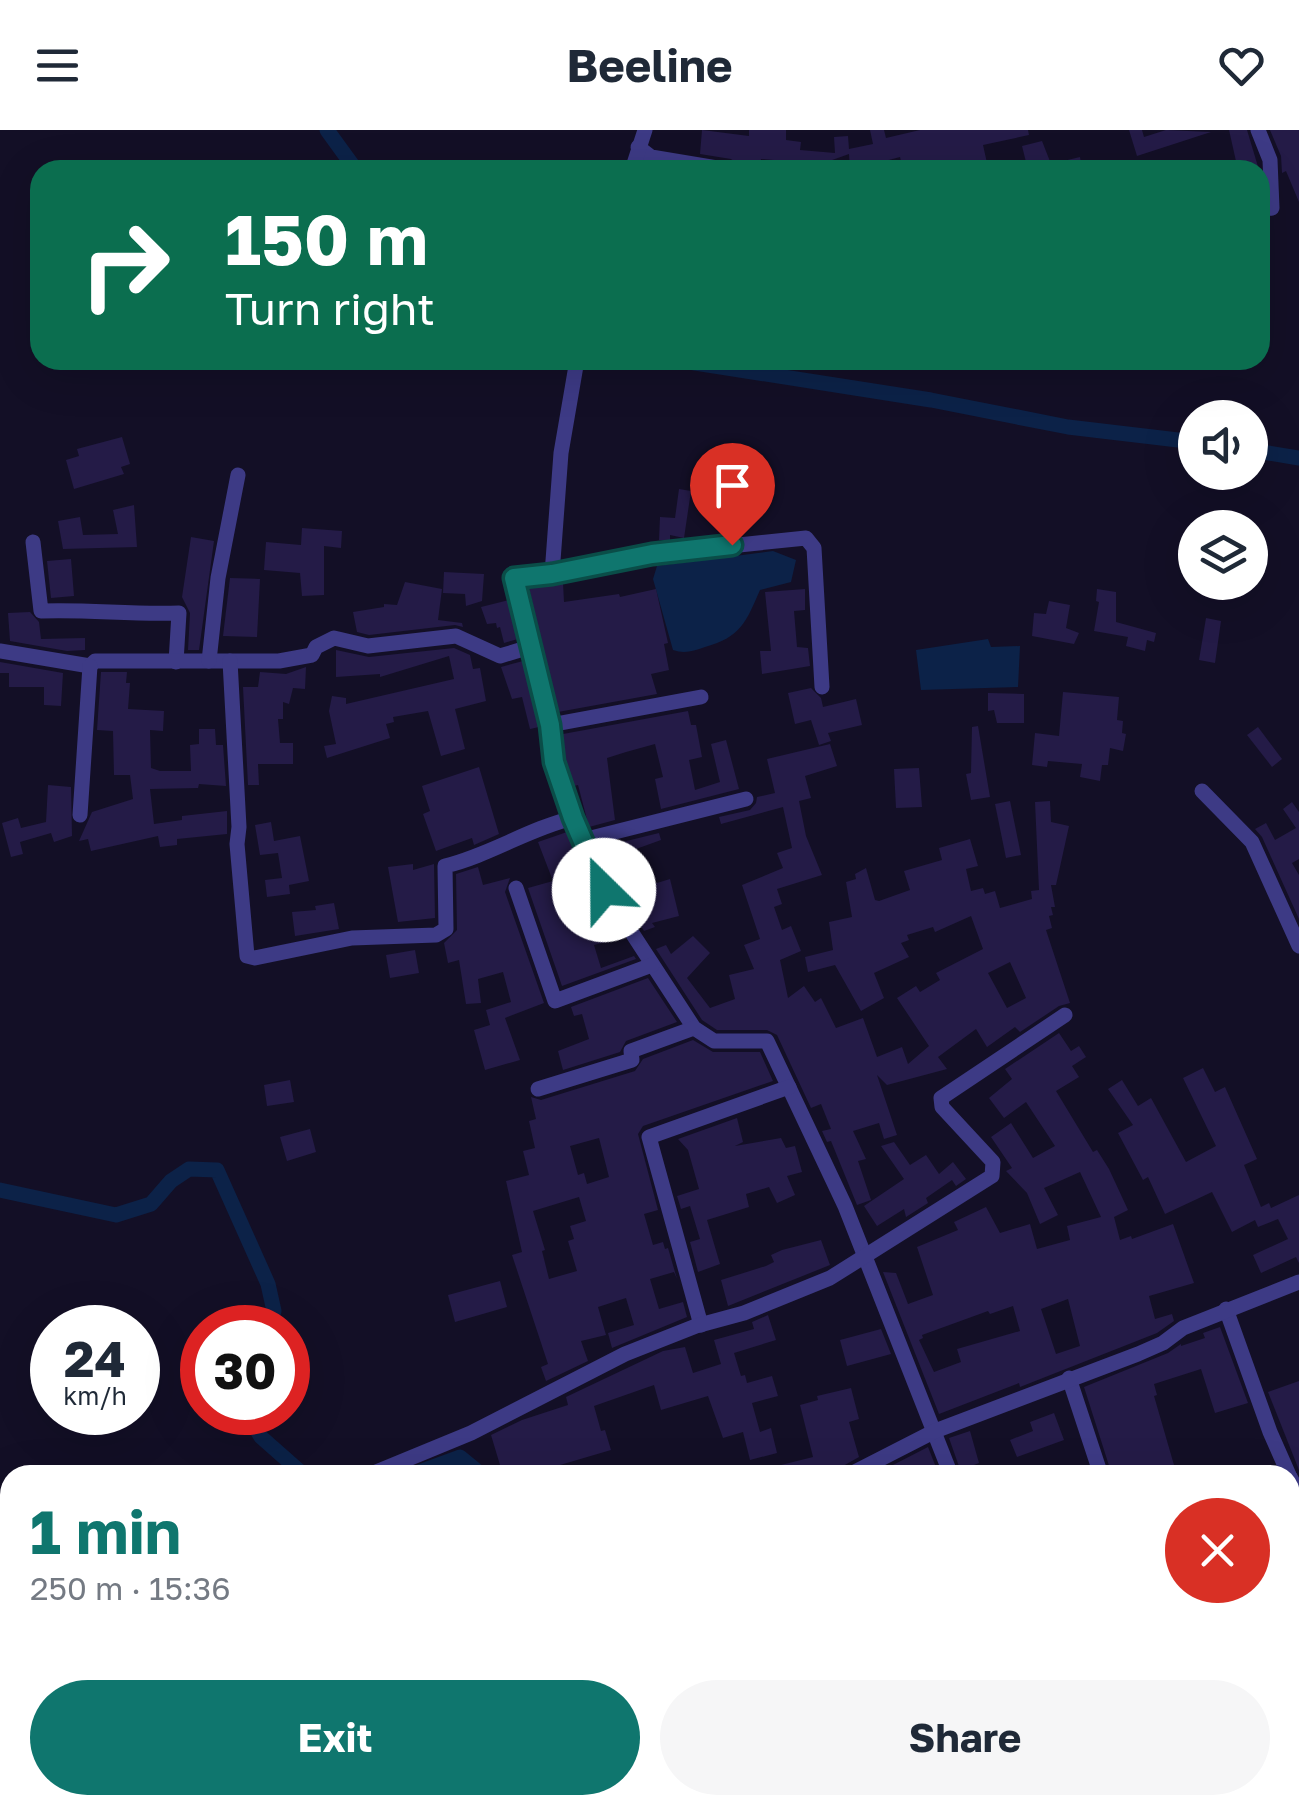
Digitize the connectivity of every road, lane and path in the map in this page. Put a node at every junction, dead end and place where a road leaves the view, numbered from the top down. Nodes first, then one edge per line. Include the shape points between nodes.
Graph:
1 (646, 130) edge
2 (1258, 130) edge
3 (638, 147) junction
4 (635, 160) edge
5 (670, 160) edge
6 (1270, 160) edge
7 (1270, 160) edge
8 (1270, 208) edge
9 (575, 370) edge
10 (238, 475) dead end
11 (33, 542) dead end
12 (552, 574) junction
13 (533, 646) junction
14 (0, 651) edge
15 (209, 661) junction
16 (230, 661) junction
17 (176, 662) junction
18 (90, 666) junction
19 (822, 687) dead end
20 (701, 696) dead end
21 (550, 725) junction
22 (1202, 791) dead end
23 (746, 799) dead end
24 (80, 815) dead end
25 (573, 818) junction
26 (582, 840) junction
27 (516, 888) dead end
28 (1299, 946) edge
29 (652, 965) junction
30 (1065, 1015) dead end
31 (694, 1028) junction
32 (788, 1087) junction
33 (538, 1089) dead end
34 (864, 1254) junction
35 (1299, 1282) edge
36 (1226, 1309) junction
37 (702, 1324) junction
38 (1069, 1378) junction
39 (935, 1431) junction
40 (393, 1465) edge
41 (869, 1465) edge
42 (947, 1465) edge
43 (1097, 1465) edge
44 (1285, 1465) edge

1 - 3 street
2 - 6 street
3 - 4 street
3 - 5 street
7 - 8 street
9 - 12 street
10 - 15 street
11 - 17 street via 41,611 179,613
12 - 13 street via 514,578
12 - 19 street via 652,554 806,538 814,548
13 - 16 street via 500,656 456,636 368,646 334,638 312,655
13 - 21 street
14 - 18 street
15 - 16 street
15 - 17 street
16 - 25 street via 246,956 352,938 436,934 446,929 445,866
17 - 18 street via 95,660
18 - 24 street
20 - 21 street
21 - 25 street
22 - 28 street via 1252,842
23 - 26 street
25 - 26 street
26 - 29 street via 604,890
27 - 29 street via 555,1001
29 - 31 street
30 - 34 street via 941,1098 993,1162 992,1176
31 - 32 street via 714,1041 767,1041
31 - 33 street via 632,1051 632,1060
32 - 34 street
32 - 37 street via 649,1137
34 - 37 street via 830,1278
34 - 39 street
35 - 36 street
36 - 38 street via 1138,1354
36 - 44 street
37 - 40 street via 591,1369
38 - 39 street
38 - 43 street
39 - 41 street
39 - 42 street

